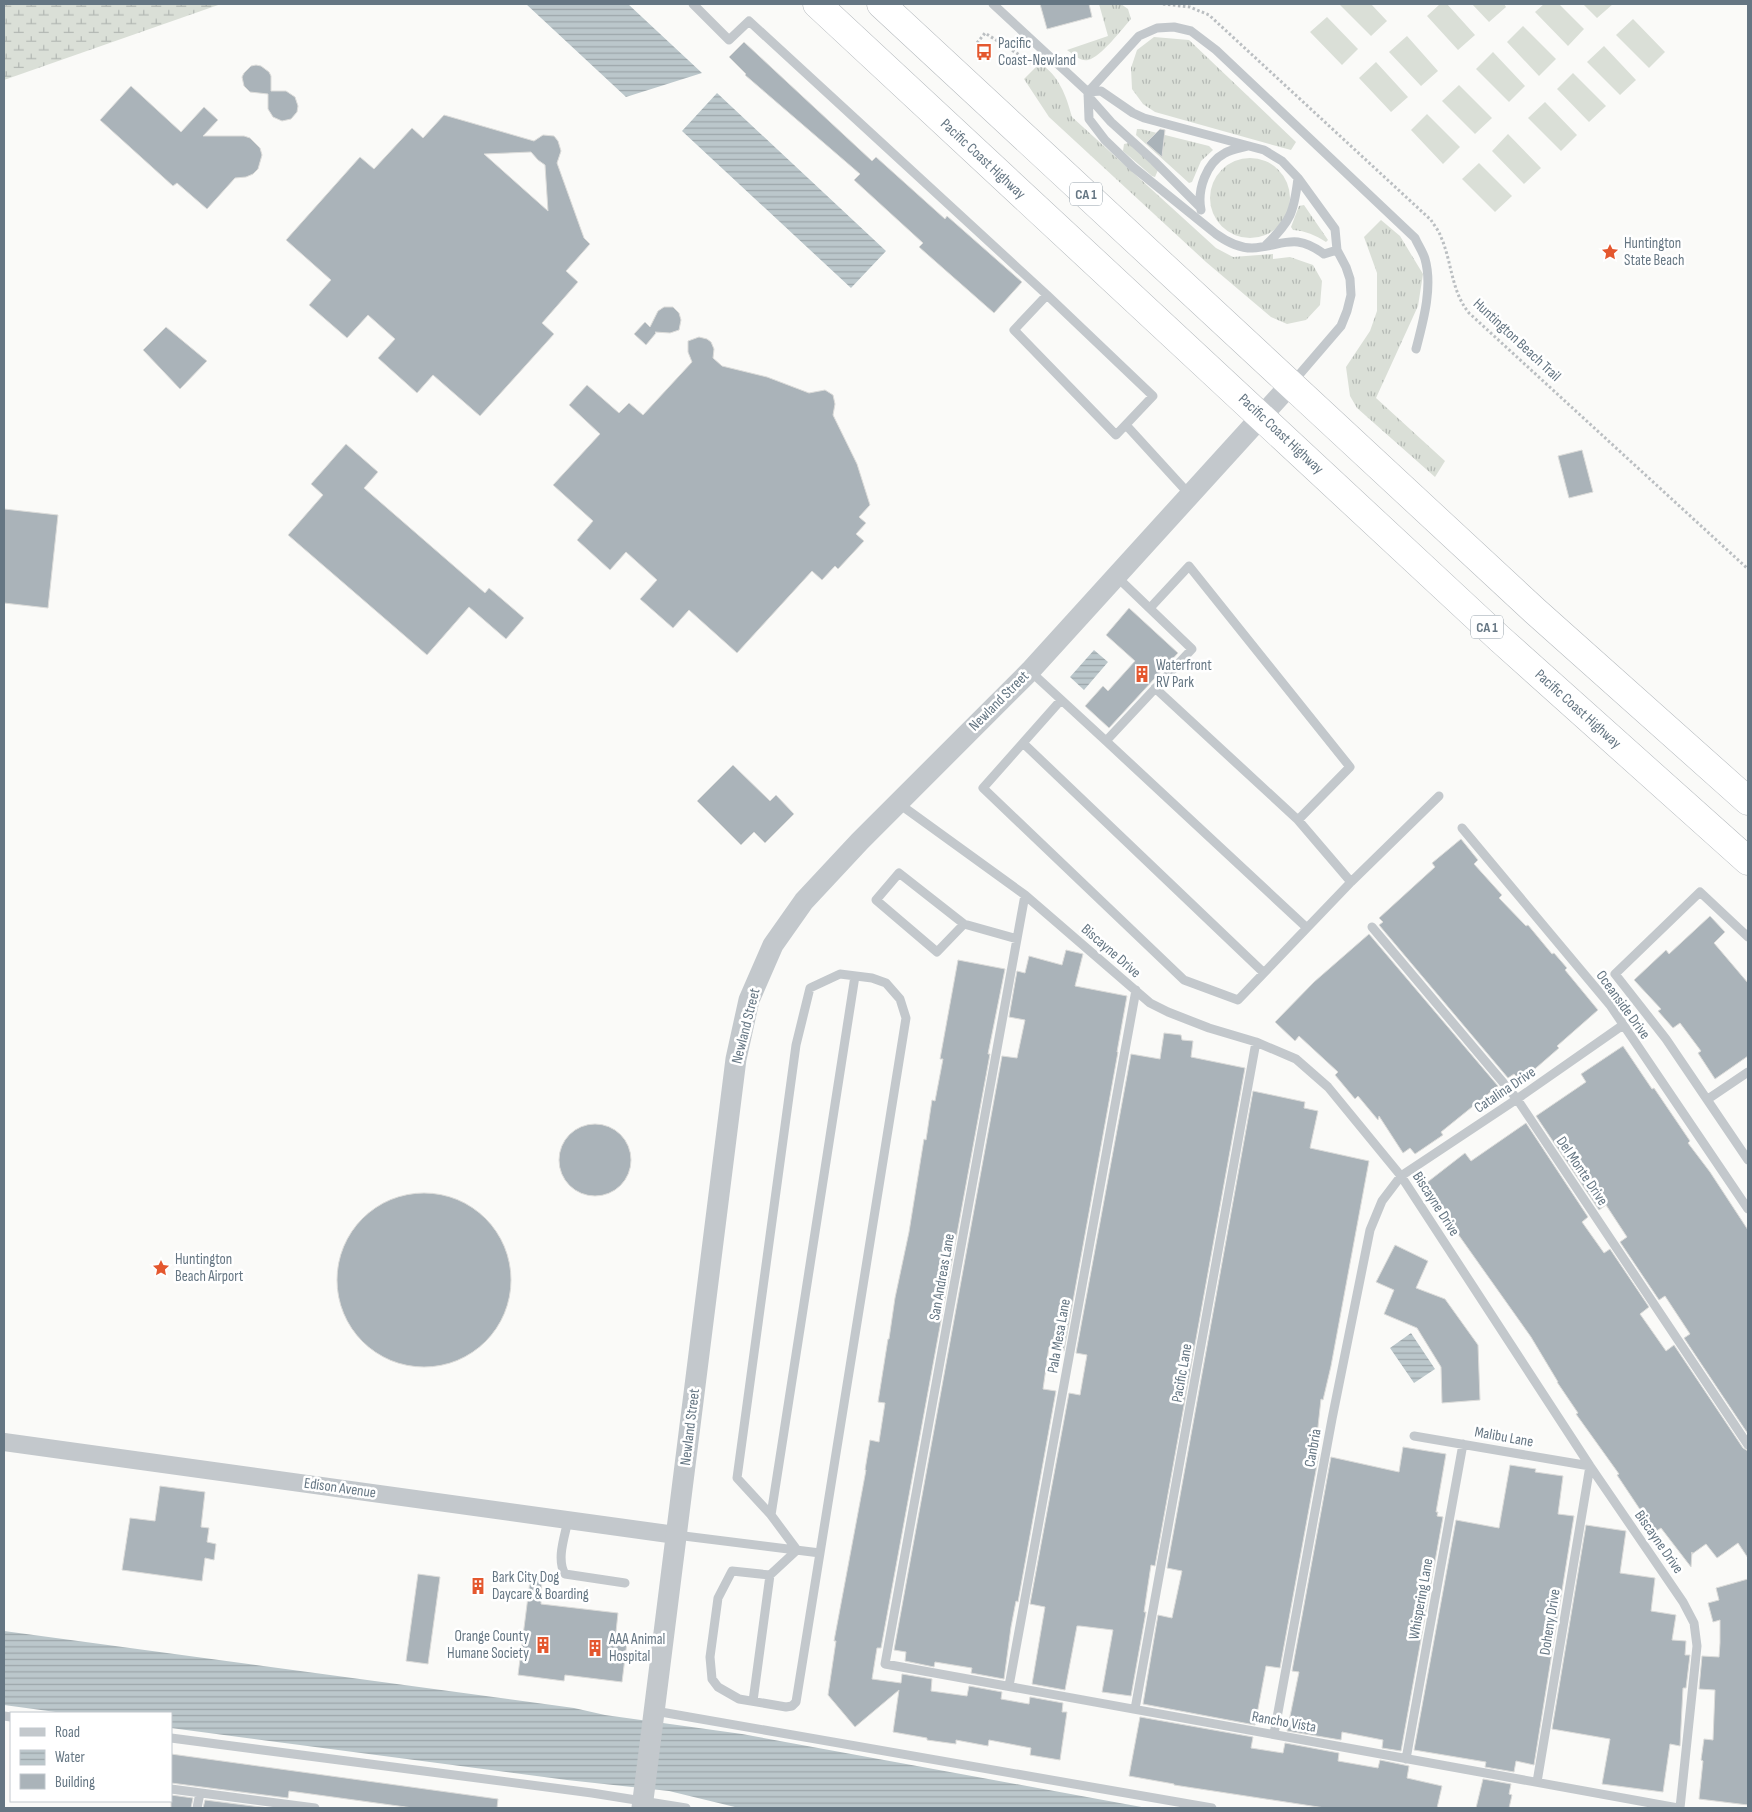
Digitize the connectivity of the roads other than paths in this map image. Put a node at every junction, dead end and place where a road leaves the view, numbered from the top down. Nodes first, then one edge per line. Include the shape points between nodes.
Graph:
1 (693, 4) edge
2 (817, 4) edge
3 (881, 4) edge
4 (993, 4) edge
5 (1088, 94) junction
6 (1248, 146) junction
7 (1298, 178) junction
8 (1200, 207) junction
9 (1206, 225) junction
10 (1266, 245) junction
11 (1337, 250) junction
12 (1047, 295) junction
13 (1416, 349) dead end
14 (1290, 385) junction
15 (1261, 416) junction
16 (1126, 424) junction
17 (1189, 494) junction
18 (1116, 576) junction
19 (1150, 608) junction
20 (1030, 670) junction
21 (1155, 688) junction
22 (1061, 700) junction
23 (1106, 741) junction
24 (1023, 743) junction
25 (1439, 796) dead end
26 (1748, 801) edge
27 (898, 803) junction
28 (1298, 820) junction
29 (1462, 828) dead end
30 (1748, 861) edge
31 (1351, 882) junction
32 (1025, 895) junction
33 (964, 924) junction
34 (1372, 927) dead end
35 (1307, 928) junction
36 (1748, 937) edge
37 (1017, 938) junction
38 (1264, 973) junction
39 (855, 976) junction
40 (1136, 990) junction
41 (1622, 1025) junction
42 (1256, 1042) junction
43 (1748, 1072) edge
44 (1517, 1099) junction
45 (1708, 1099) junction
46 (1748, 1160) edge
47 (1401, 1176) junction
48 (1748, 1209) edge
49 (1414, 1436) dead end
50 (4, 1442) edge
51 (1463, 1444) junction
52 (1748, 1445) edge
53 (1590, 1466) junction
54 (771, 1515) junction
55 (568, 1520) junction
56 (676, 1534) junction
57 (797, 1550) junction
58 (820, 1553) junction
59 (770, 1574) junction
60 (625, 1583) dead end
61 (885, 1664) joint
62 (1009, 1686) junction
63 (753, 1701) junction
64 (1135, 1709) junction
65 (654, 1715) junction
66 (1274, 1734) junction
67 (172, 1738) edge
68 (1406, 1759) junction
69 (1537, 1782) junction
70 (172, 1789) edge
71 (200, 1793) junction
72 (643, 1800) edge
73 (259, 1805) edge
74 (198, 1808) edge
75 (315, 1808) edge
76 (686, 1808) edge
77 (1212, 1808) edge
78 (1679, 1808) edge

1 - 12 lane via 730,40 749,21
2 - 15 highway, Pacific Coast Highway / CA 1
3 - 14 highway, CA 1
4 - 5 lane
5 - 6 lane via 1101,91 1144,118
5 - 8 lane via 1111,122
5 - 9 lane via 1089,119 1105,140 1133,167
5 - 13 lane via 1139,36 1157,28 1191,31 1216,50 1415,238 1425,260 1428,283
6 - 7 lane via 1264,150 1282,161
6 - 8 lane via 1224,153 1212,165 1203,179
7 - 10 lane via 1290,217
7 - 11 lane via 1335,229
8 - 9 lane
9 - 10 lane via 1226,242 1240,247
10 - 11 lane via 1286,241 1312,246 1324,254
11 - 14 lane via 1350,279 1351,295 1347,310 1341,326
12 - 16 lane via 1153,396
12 - 16 lane via 1014,330 1116,435
14 - 15 street, Newland Street
14 - 26 highway, CA 1
15 - 17 street, Newland Street
15 - 30 highway, Pacific Coast Highway / CA 1 via 1500,639
16 - 17 lane
17 - 18 street, Newland Street
18 - 19 lane
18 - 20 street, Newland Street
19 - 21 lane via 1192,649
19 - 28 lane via 1189,566 1350,767
20 - 22 lane
20 - 27 street, Newland Street
21 - 23 lane
21 - 28 lane
22 - 23 lane
22 - 24 lane
23 - 35 lane
24 - 38 lane
24 - 38 lane via 983,788 1184,980 1238,1000
25 - 31 lane
27 - 32 lane, Biscayne Drive
27 - 56 street, Newland Street via 804,900 773,945 749,1000 736,1059
28 - 31 lane
29 - 41 lane, Oceanside Drive via 1610,1005
31 - 35 lane
32 - 37 lane, San Andreas Lane
32 - 40 lane, Biscayne Drive
33 - 33 lane via 899,873 876,900 937,952
33 - 37 lane
34 - 44 lane, Del Monte Drive
35 - 38 lane
36 - 45 lane via 1700,892 1615,974
37 - 61 lane, San Andreas Lane
39 - 54 lane
39 - 54 lane via 840,974 810,988 796,1045 737,1478
39 - 58 lane via 886,983 900,999 906,1018
40 - 42 lane, Biscayne Drive via 1168,1012
40 - 62 lane, Pala Mesa Lane
41 - 44 lane, Catalina Drive
41 - 48 lane, Oceanside Drive
42 - 47 lane, Biscayne Drive via 1296,1060 1328,1087
42 - 64 lane, Pacific Lane
43 - 45 lane
44 - 47 lane, Catalina Drive
44 - 52 lane, Del Monte Drive
45 - 46 lane
47 - 53 lane, Biscayne Drive
47 - 66 lane, Canbria via 1382,1201 1370,1230
49 - 51 lane, Malibu Lane
50 - 55 street, Edison Avenue
51 - 53 lane, Malibu Lane
51 - 68 lane, Whispering Lane
53 - 69 lane, Doheny Drive
53 - 78 lane, Biscayne Drive via 1694,1623 1697,1646
54 - 57 lane
55 - 56 street, Edison Avenue
55 - 60 lane via 561,1561 566,1574
56 - 57 lane
56 - 65 street, Newland Street
57 - 58 lane
57 - 59 lane
58 - 63 lane via 796,1702 786,1707
59 - 63 lane
59 - 63 lane via 732,1571 718,1598 710,1657 712,1678 718,1688 739,1699
61 - 62 lane, Rancho Vista
62 - 64 lane, Rancho Vista
64 - 66 lane, Rancho Vista
65 - 72 street, Newland Street
65 - 77 lane
66 - 68 lane, Rancho Vista
67 - 72 lane
68 - 69 lane, Rancho Vista
69 - 78 lane, Rancho Vista
70 - 71 lane
71 - 73 lane
71 - 74 lane
72 - 76 lane
73 - 75 lane

